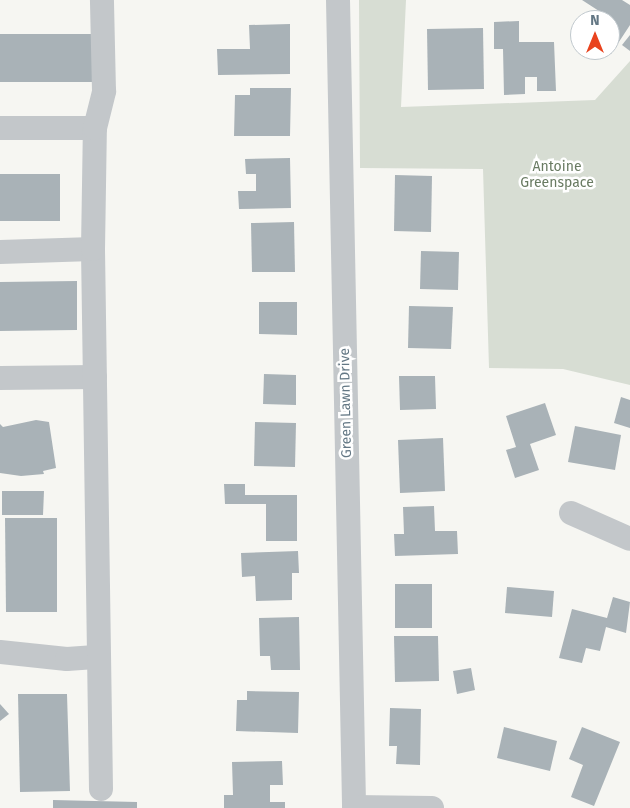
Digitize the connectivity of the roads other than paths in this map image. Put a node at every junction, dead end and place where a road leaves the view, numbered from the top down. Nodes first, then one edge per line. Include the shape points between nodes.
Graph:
1 (102, 0) edge
2 (338, 0) edge
3 (0, 128) edge
4 (95, 128) junction
5 (93, 249) junction
6 (0, 252) edge
7 (95, 377) junction
8 (0, 378) edge
9 (571, 513) dead end
10 (630, 539) edge
11 (0, 652) edge
12 (99, 657) junction
13 (102, 789) dead end
14 (432, 808) edge

1 - 4 street via 104,91
2 - 14 street, Green Lawn Drive via 354,807
3 - 4 street
4 - 5 street
5 - 6 street
5 - 7 street
7 - 8 street
7 - 12 street
9 - 10 street
11 - 12 street via 67,659
12 - 13 street

